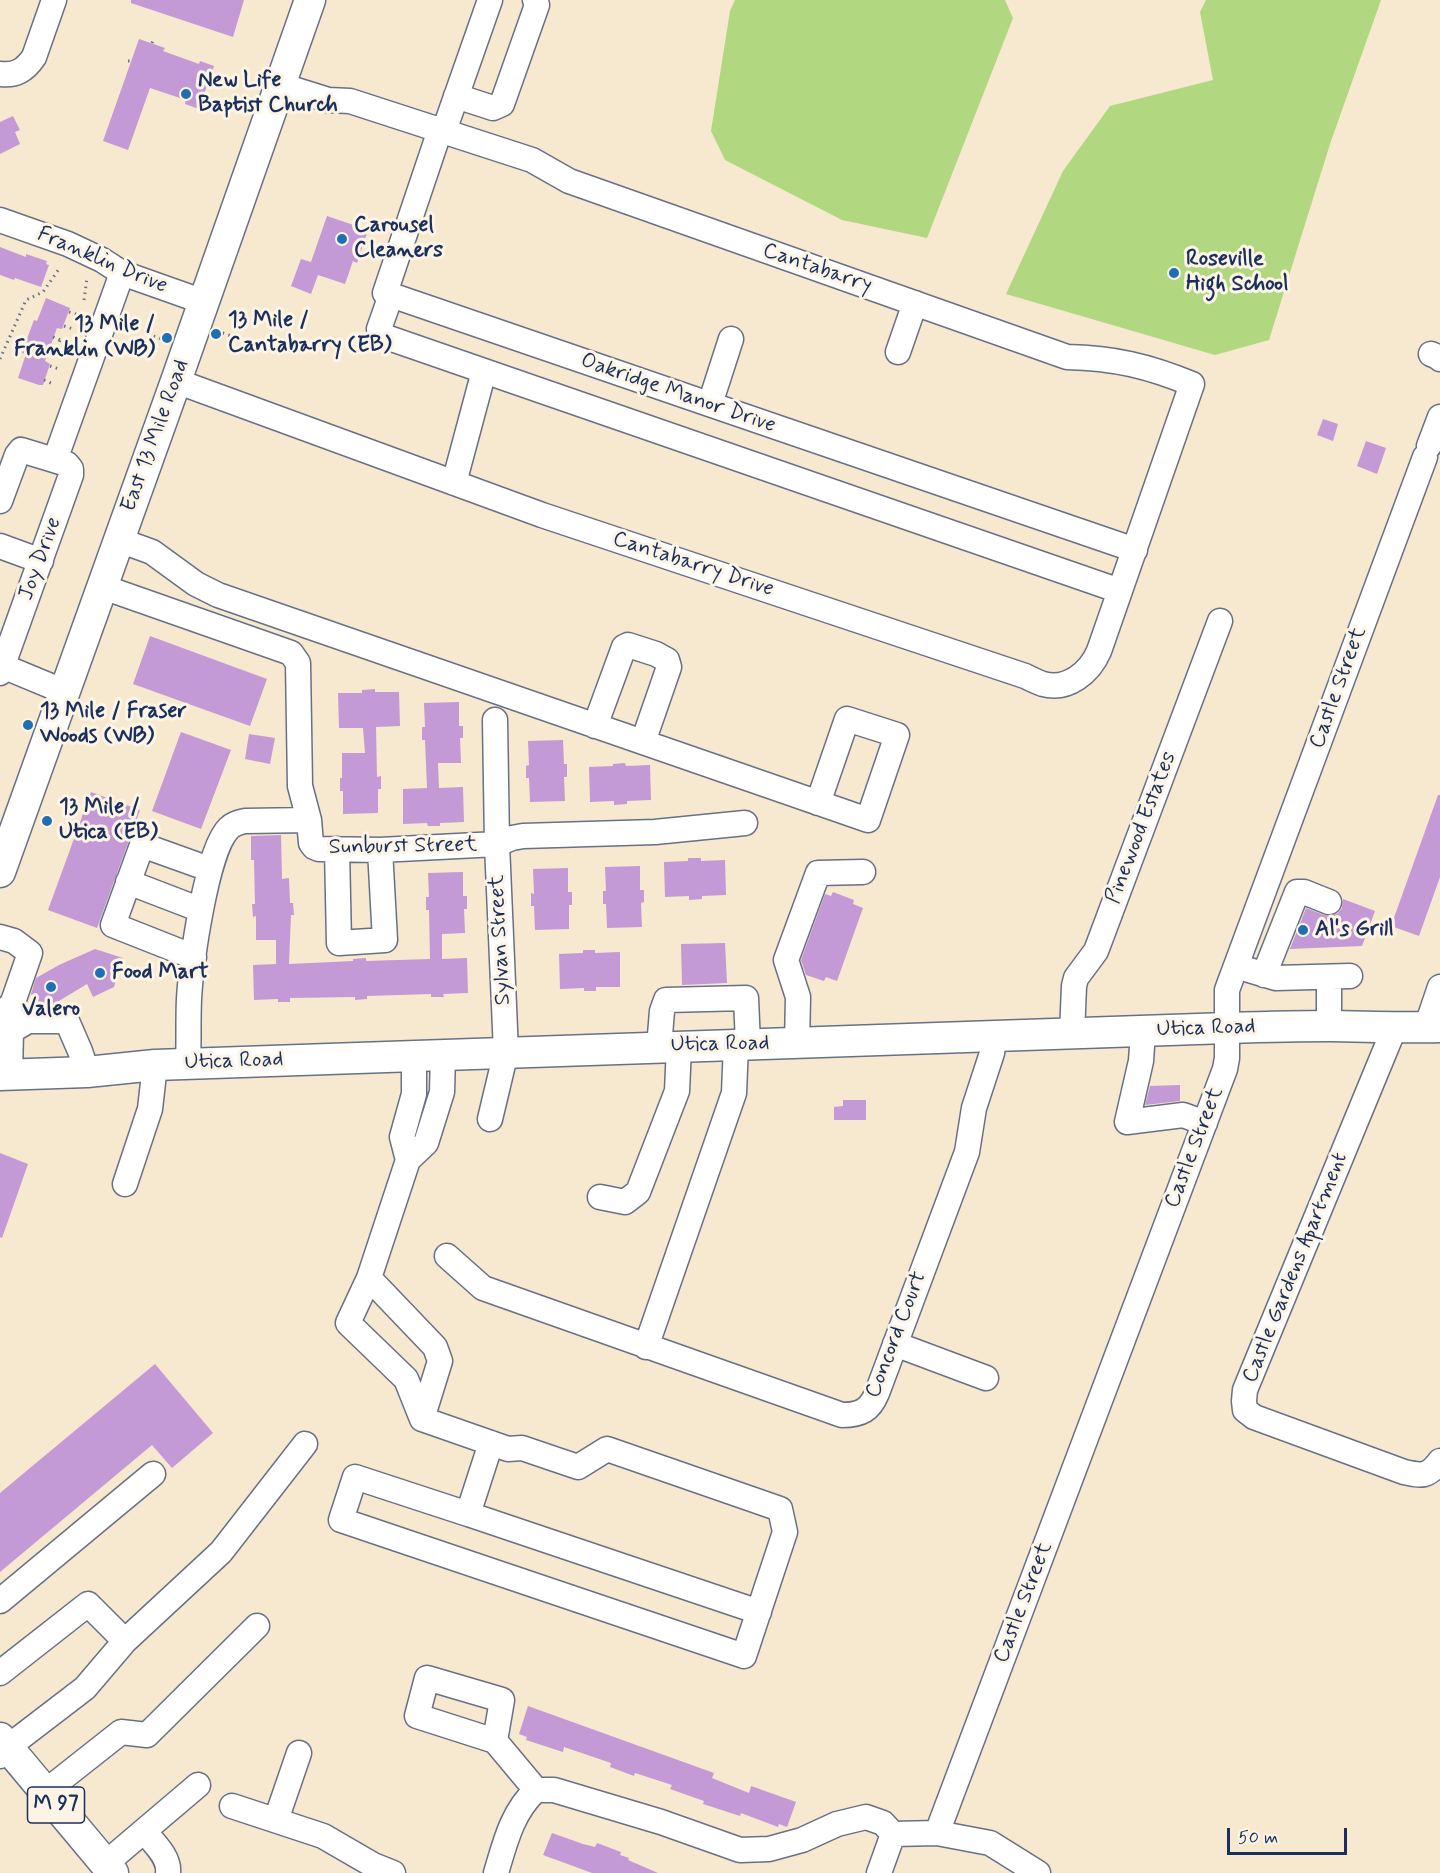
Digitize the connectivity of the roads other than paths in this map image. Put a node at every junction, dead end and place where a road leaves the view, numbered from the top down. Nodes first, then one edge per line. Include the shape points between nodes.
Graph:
1 (54, 0) edge
2 (310, 0) edge
3 (490, 0) edge
4 (535, 0) edge
5 (0, 74) edge
6 (280, 85) junction
7 (456, 96) junction
8 (442, 131) junction
9 (0, 220) edge
10 (122, 273) junction
11 (390, 295) junction
12 (204, 302) junction
13 (915, 303) junction
14 (731, 339) dead end
15 (898, 352) dead end
16 (484, 371) junction
17 (176, 381) junction
18 (710, 404) junction
19 (1440, 417) edge
20 (55, 460) junction
21 (454, 483) junction
22 (0, 501) edge
23 (119, 540) junction
24 (0, 546) edge
25 (1135, 549) junction
26 (41, 561) junction
27 (103, 587) junction
28 (1120, 591) junction
29 (1220, 621) dead end
30 (1, 668) edge
31 (65, 692) junction
32 (495, 720) dead end
33 (595, 726) junction
34 (643, 742) junction
35 (818, 803) junction
36 (309, 820) junction
37 (745, 823) dead end
38 (497, 844) junction
39 (337, 849) junction
40 (380, 850) junction
41 (2, 862) edge
42 (209, 868) junction
43 (863, 872) dead end
44 (128, 882) junction
45 (1329, 902) dead end
46 (201, 910) junction
47 (0, 937) edge
48 (194, 957) junction
49 (1236, 966) junction
50 (1263, 975) junction
51 (1440, 987) edge
52 (4, 1022) edge
53 (1329, 1026) junction
54 (1433, 1027) edge
55 (1226, 1028) junction
56 (1394, 1029) junction
57 (1143, 1032) junction
58 (1072, 1034) junction
59 (994, 1037) junction
60 (742, 1044) junction
61 (797, 1044) junction
62 (669, 1047) junction
63 (506, 1052) junction
64 (443, 1055) junction
65 (414, 1056) junction
66 (189, 1064) junction
67 (155, 1065) junction
68 (87, 1072) junction
69 (5, 1075) edge
70 (490, 1119) dead end
71 (1205, 1123) junction
72 (408, 1160) junction
73 (125, 1184) dead end
74 (600, 1197) dead end
75 (447, 1256) dead end
76 (369, 1278) junction
77 (895, 1344) junction
78 (646, 1347) junction
79 (986, 1378) dead end
80 (422, 1419) junction
81 (491, 1443) junction
82 (305, 1444) dead end
83 (1440, 1461) edge
84 (153, 1474) dead end
85 (468, 1514) junction
86 (0, 1601) edge
87 (759, 1612) junction
88 (257, 1626) dead end
89 (125, 1641) junction
90 (0, 1673) edge
91 (495, 1741) dead end
92 (3, 1747) edge
93 (299, 1753) dead end
94 (198, 1785) dead end
95 (536, 1790) junction
96 (45, 1792) junction
97 (232, 1806) dead end
98 (276, 1820) junction
99 (144, 1830) junction
100 (937, 1833) junction
101 (893, 1834) junction
102 (109, 1868) edge
103 (168, 1873) edge
104 (393, 1873) edge
105 (496, 1873) edge
106 (879, 1873) edge
107 (1038, 1873) edge

1 - 5 street via 34,57 12,75
2 - 6 main road, East 13 Mile Road
3 - 7 street
4 - 7 street via 537,5 502,104 493,108
6 - 8 street, Cantabarry via 328,100 350,101
6 - 12 main road, East 13 Mile Road
7 - 8 street
8 - 11 street via 385,293
8 - 13 street, Cantabarry via 532,160 569,181
9 - 10 street, Franklin Drive via 68,244
10 - 12 street, Franklin Drive
10 - 20 street
11 - 16 street via 379,329 383,336
11 - 18 street, Oakridge Manor Drive
12 - 17 main road, East 13 Mile Road
13 - 15 street
13 - 25 street, Cantabarry via 1067,357 1126,362 1192,384
14 - 18 street
16 - 21 street
16 - 28 street
17 - 21 street, Cantabarry Drive
17 - 23 main road, East 13 Mile Road
18 - 25 street, Oakridge Manor Drive
19 - 49 street, Castle Street
20 - 22 street via 21,450
20 - 26 street, Joy Drive via 67,464 71,475
21 - 28 street, Cantabarry Drive via 1044,684 1066,684 1094,663
23 - 27 main road, East 13 Mile Road
23 - 33 street via 152,552 218,595
24 - 26 street
25 - 28 street, Cantabarry Drive
26 - 30 street, Joy Drive
27 - 31 main road, East 13 Mile Road
27 - 36 street, Sunburst Street via 291,653 298,663 300,786
29 - 58 street, Pinewood Estates via 1096,951 1076,978
30 - 31 street
31 - 41 main road, East 13 Mile Road
32 - 38 street, Sylvan Street
33 - 34 street
33 - 34 street via 624,647 656,654 667,660 669,667
34 - 35 street
35 - 35 street via 868,820 897,735 847,719
36 - 39 street, Sunburst Street via 314,848
36 - 42 street via 236,823 217,846
37 - 38 street, Sunburst Street via 655,832 523,836
38 - 40 street, Sunburst Street
38 - 63 street, Sylvan Street
39 - 40 street, Sunburst Street
39 - 40 street via 339,943 385,940
42 - 44 street via 142,845
42 - 46 street
43 - 61 street via 818,873 786,960 798,998
44 - 46 street
44 - 48 street via 114,925
45 - 50 street via 1297,892
46 - 48 street
47 - 52 street via 14,941 30,953
48 - 66 street via 189,998
49 - 50 street
49 - 55 street, Castle Street via 1227,990
50 - 53 street via 1339,976
51 - 54 street
52 - 68 street via 67,1022
52 - 69 street
53 - 55 main road, Utica Road
53 - 56 main road, Utica Road
54 - 56 main road, Utica Road
55 - 57 main road, Utica Road
55 - 71 street, Castle Street via 1225,1069
56 - 83 street, Castle Gardens Apartment via 1245,1390 1244,1401 1245,1410 1254,1417 1404,1473 1421,1476 1433,1471
57 - 58 main road, Utica Road
57 - 71 street via 1142,1061 1127,1122 1183,1115
58 - 59 main road, Utica Road
59 - 61 main road, Utica Road
59 - 77 street, Concord Court via 974,1108 967,1152
60 - 61 main road, Utica Road
60 - 62 main road, Utica Road
60 - 62 street via 746,998 688,999 666,1000 662,1011
60 - 78 street via 734,1094
62 - 63 main road, Utica Road
62 - 74 street via 677,1091 638,1192 625,1202
63 - 64 main road, Utica Road
63 - 70 street, Sylvan Street
64 - 65 main road, Utica Road
64 - 72 street via 442,1092 426,1143
65 - 66 main road, Utica Road
65 - 72 street via 414,1094 402,1137
66 - 67 main road, Utica Road
67 - 68 main road, Utica Road
67 - 73 street via 150,1109
68 - 69 main road, Utica Road
71 - 100 street, Castle Street
72 - 76 street
75 - 78 street, Concord Court via 483,1288
76 - 80 street via 435,1347 440,1361
76 - 80 street via 348,1323 406,1379
77 - 78 street, Concord Court via 872,1405 865,1412 852,1415 842,1415
77 - 79 street
80 - 81 street
81 - 85 street
81 - 87 street via 508,1449 522,1448 579,1467 607,1449 780,1509 785,1532
82 - 89 street via 221,1552
84 - 86 street
85 - 87 street
85 - 87 street via 355,1477 341,1520 744,1656
88 - 96 street via 147,1735 121,1732
89 - 90 street via 88,1604
89 - 92 street via 86,1688
91 - 95 street
92 - 96 main road, M 97
93 - 98 street
94 - 99 street
95 - 101 street via 555,1790 740,1850 769,1849 866,1817 883,1823
95 - 105 street via 523,1802 507,1835
96 - 102 main road, M 97
97 - 98 street
98 - 104 street via 323,1836
99 - 102 street
99 - 103 street via 165,1857
100 - 101 street
100 - 107 street via 990,1843
101 - 106 street

